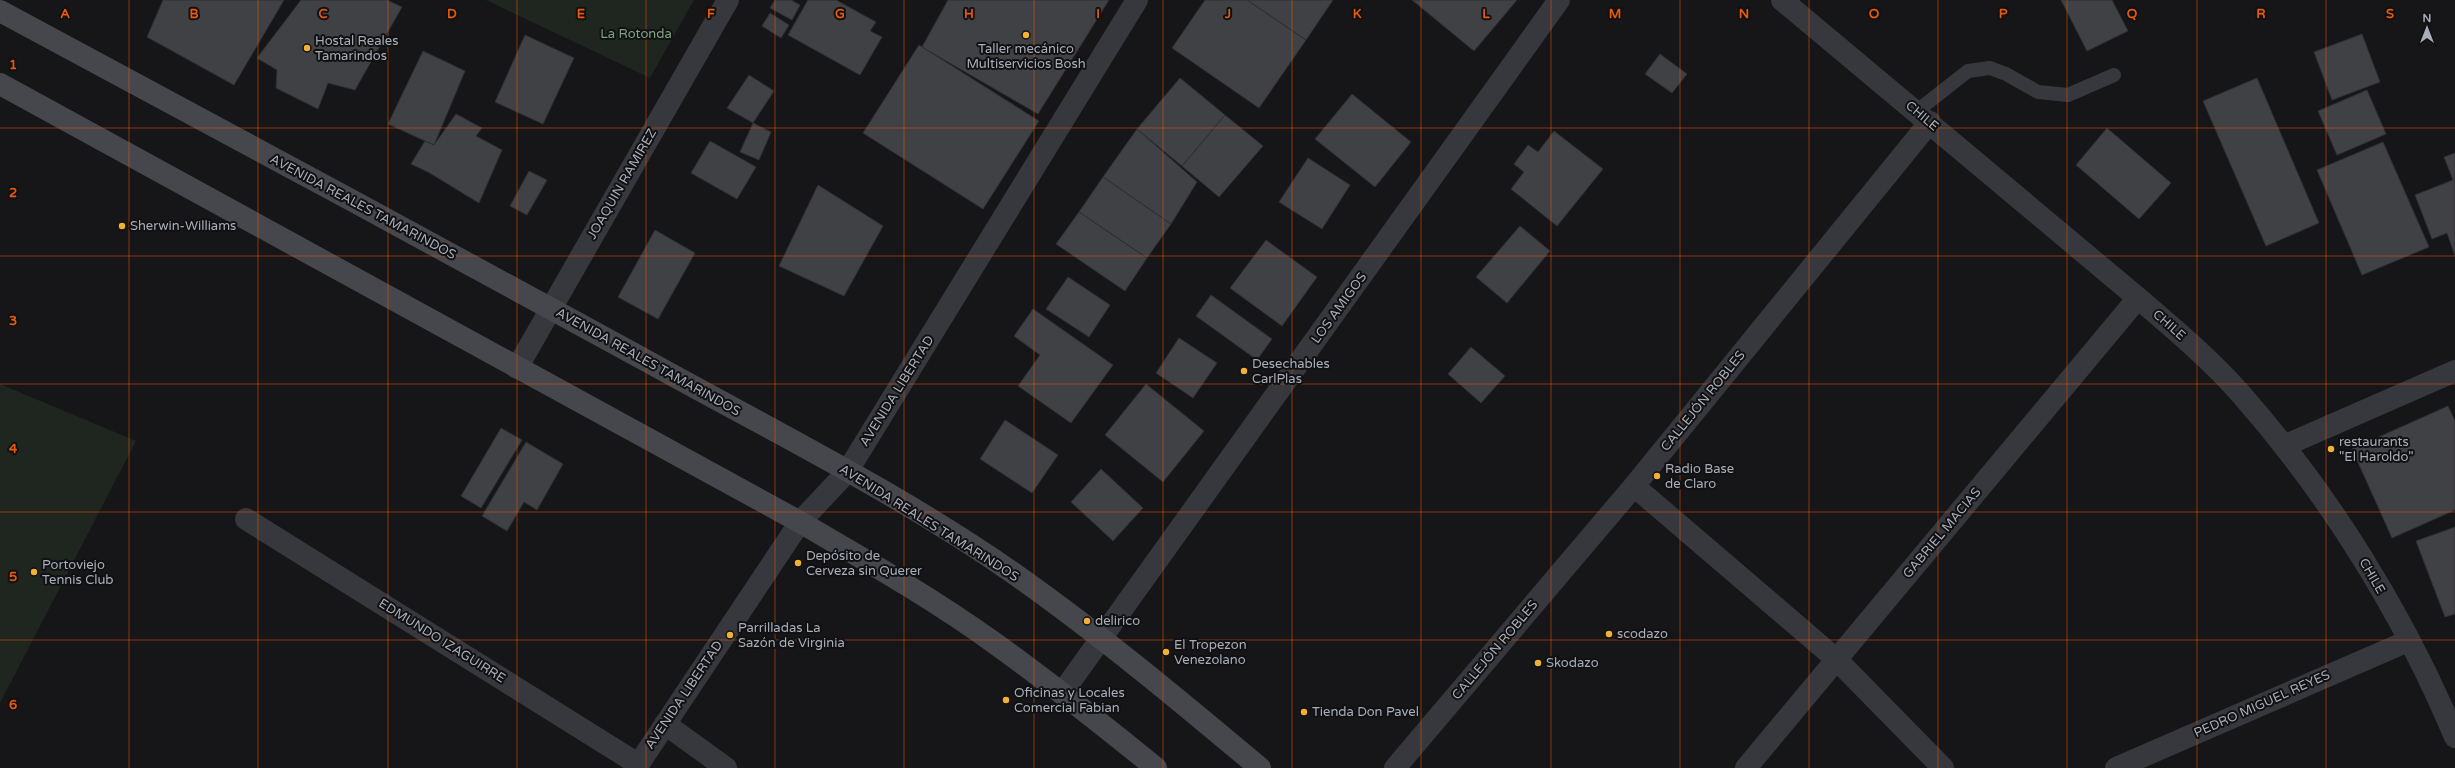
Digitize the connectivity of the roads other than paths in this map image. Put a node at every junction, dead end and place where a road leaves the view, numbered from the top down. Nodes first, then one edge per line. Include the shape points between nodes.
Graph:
1 (728, 0) edge
2 (1138, 0) edge
3 (1559, 0) edge
4 (1782, 0) edge
5 (0, 11) edge
6 (2114, 75) dead end
7 (0, 84) edge
8 (1923, 117) junction
9 (2138, 298) junction
10 (551, 308) junction
11 (517, 368) junction
12 (2455, 371) edge
13 (2284, 446) junction
14 (847, 472) junction
15 (1634, 486) junction
16 (246, 518) dead end
17 (800, 522) junction
18 (1103, 639) junction
19 (2408, 641) junction
20 (1836, 659) junction
21 (1062, 693) junction
22 (665, 724) junction
23 (2455, 737) edge
24 (637, 766) edge
25 (726, 768) edge
26 (1156, 768) edge
27 (1260, 768) edge
28 (1394, 768) edge
29 (1746, 768) edge
30 (1943, 768) edge
31 (2116, 768) edge

1 - 10 street, JOAQUIN RAMIREZ
2 - 14 street, AVENIDA LIBERTAD
3 - 18 street, LOS AMIGOS
4 - 8 street, CHILE
5 - 10 main road, AVENIDA REALES TAMARINDOS
6 - 8 lane via 2068,95 2038,92 1990,68 1968,71
7 - 11 main road
8 - 9 street, CHILE
8 - 15 street, CALLEJÓN ROBLES
9 - 13 street, CHILE via 2188,341 2239,392
9 - 20 street, GABRIEL MACIAS
10 - 11 street, JOAQUIN RAMIREZ
10 - 14 main road, AVENIDA REALES TAMARINDOS
11 - 17 main road
12 - 13 street
13 - 19 street, CHILE via 2333,511
14 - 17 street, AVENIDA LIBERTAD
14 - 18 main road, AVENIDA REALES TAMARINDOS via 942,528 1013,574
15 - 20 street
15 - 28 street, CALLEJÓN ROBLES
16 - 24 street, EDMUNDO IZAGUIRRE
17 - 21 main road via 924,595 993,641
17 - 22 street, AVENIDA LIBERTAD
18 - 21 street, LOS AMIGOS
18 - 27 main road, AVENIDA REALES TAMARINDOS
19 - 23 street, CHILE
19 - 31 street, PEDRO MIGUEL REYES
20 - 29 street, GABRIEL MACIAS
20 - 30 street
21 - 26 main road
22 - 24 street, AVENIDA LIBERTAD
22 - 25 street

